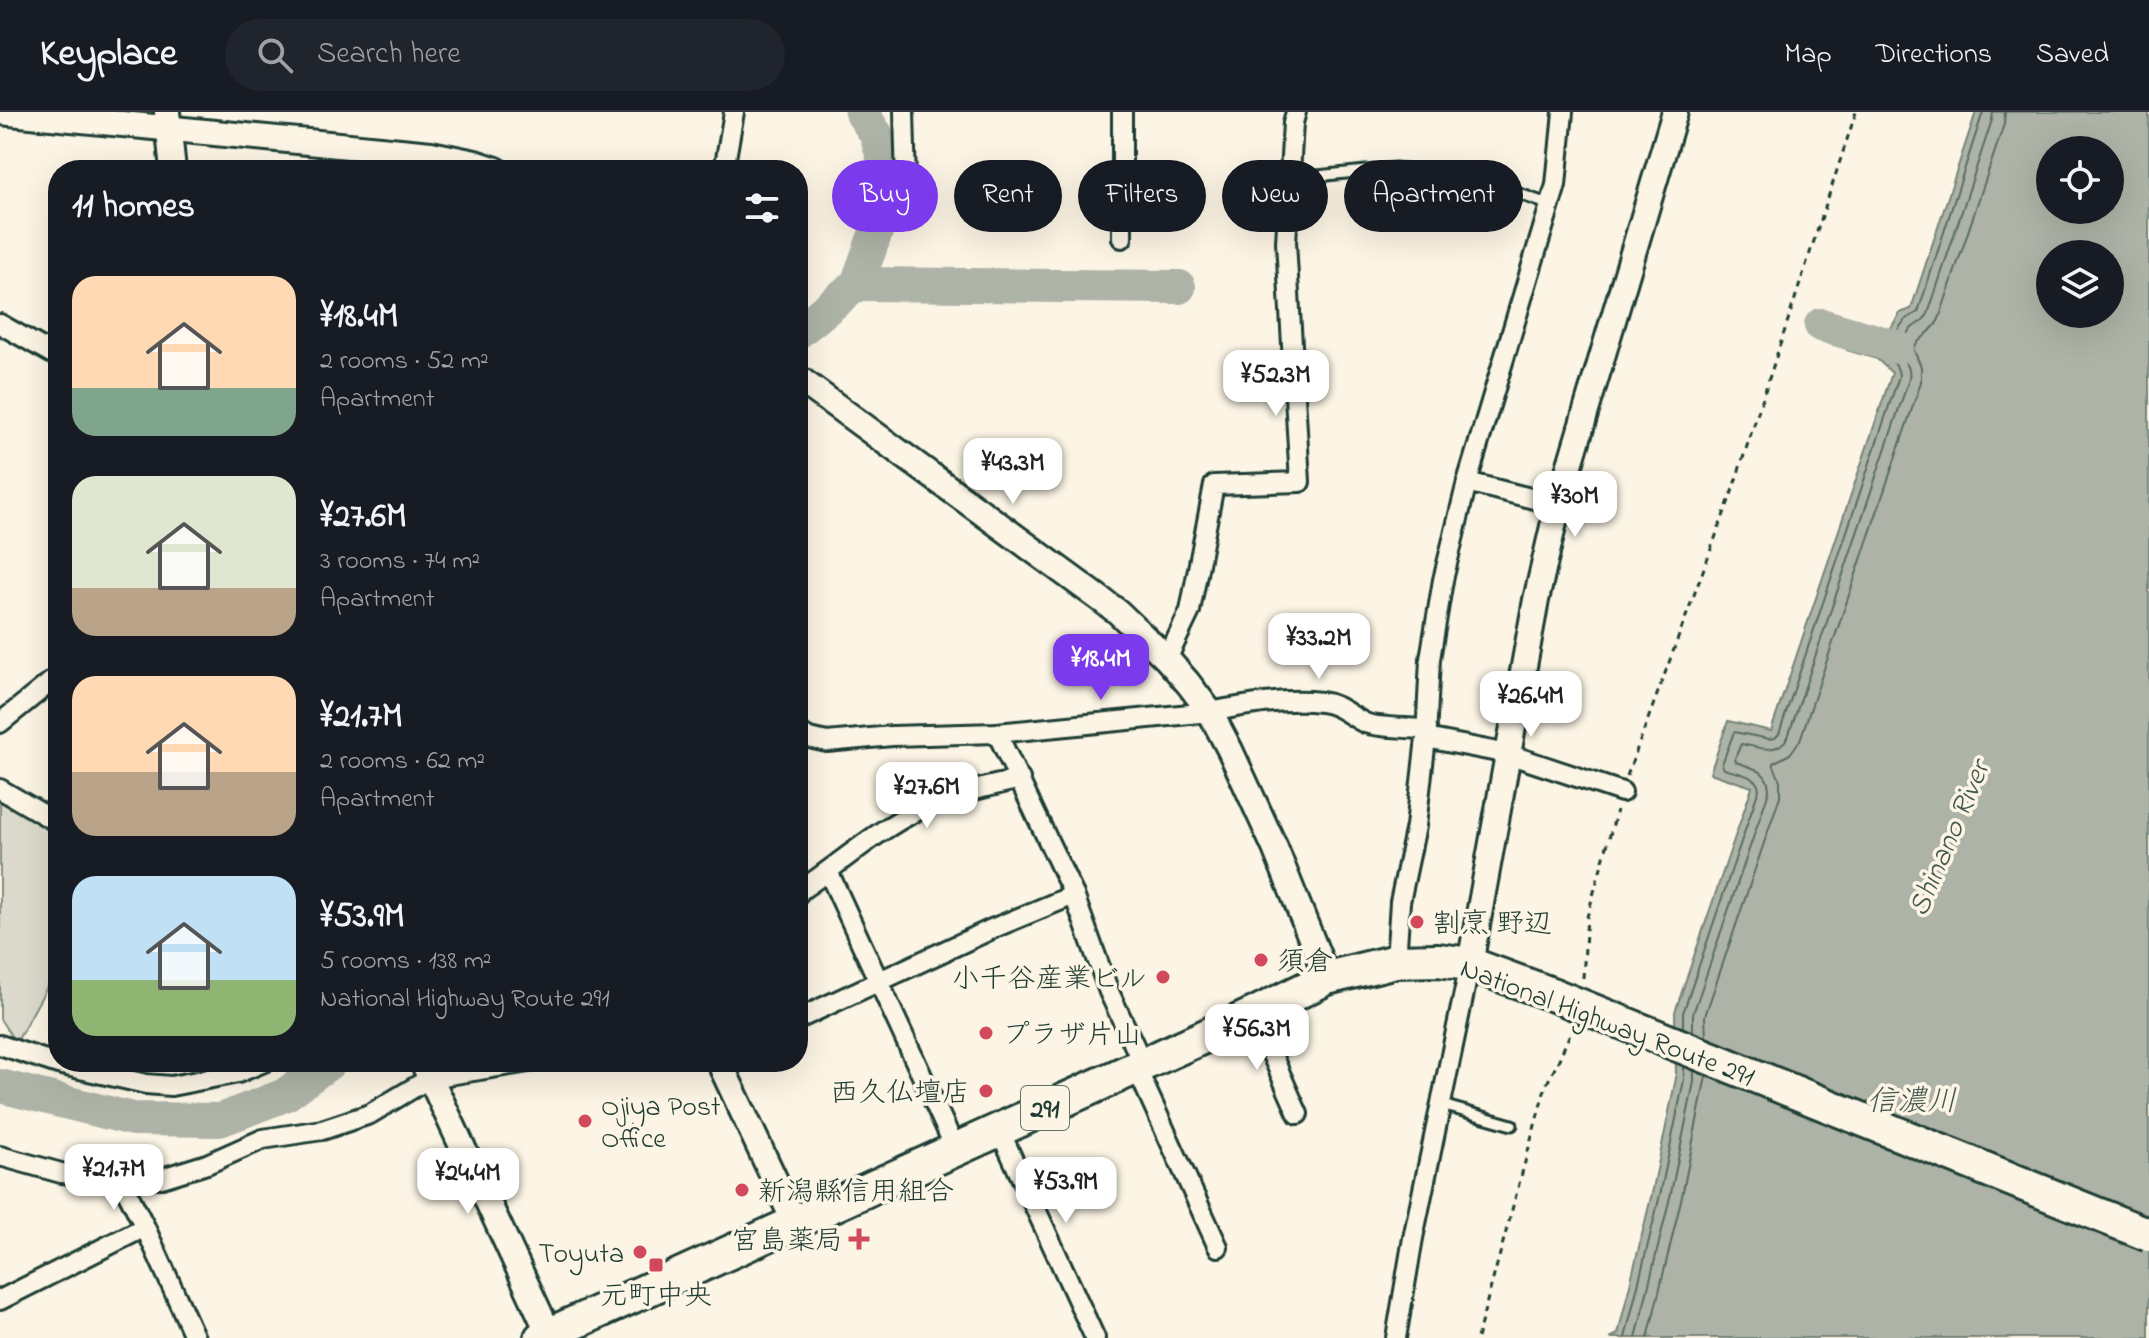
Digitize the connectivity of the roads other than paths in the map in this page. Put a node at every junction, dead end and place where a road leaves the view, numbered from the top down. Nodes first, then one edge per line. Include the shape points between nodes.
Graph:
1 (0, 112) edge
2 (734, 112) edge
3 (904, 112) edge
4 (1122, 112) edge
5 (1296, 112) edge
6 (1563, 112) edge
7 (1675, 112) edge
8 (168, 121) edge
9 (172, 160) edge
10 (460, 160) edge
11 (726, 160) edge
12 (905, 160) edge
13 (1291, 160) edge
14 (1328, 175) edge
15 (1550, 205) junction
16 (1287, 232) edge
17 (1122, 238) dead end
18 (0, 324) edge
19 (48, 351) edge
20 (808, 386) edge
21 (1467, 482) junction
22 (1558, 505) junction
23 (1167, 659) junction
24 (48, 684) edge
25 (1210, 712) junction
26 (0, 723) edge
27 (997, 733) junction
28 (1426, 733) junction
29 (808, 737) edge
30 (1508, 754) junction
31 (1020, 779) junction
32 (0, 789) edge
33 (1622, 792) road end
34 (48, 817) edge
35 (828, 871) junction
36 (808, 885) edge
37 (1074, 895) junction
38 (1396, 961) junction
39 (1470, 964) junction
40 (1327, 978) junction
41 (878, 983) junction
42 (808, 1014) edge
43 (1254, 1014) junction
44 (0, 1045) edge
45 (48, 1061) edge
46 (1140, 1066) junction
47 (124, 1072) edge
48 (240, 1072) edge
49 (424, 1072) edge
50 (428, 1072) edge
51 (724, 1072) edge
52 (1442, 1105) junction
53 (1298, 1114) dead end
54 (1512, 1125) dead end
55 (999, 1129) junction
56 (956, 1150) junction
57 (0, 1156) edge
58 (120, 1178) junction
59 (795, 1223) junction
60 (145, 1227) junction
61 (2149, 1235) edge
62 (1218, 1247) dead end
63 (0, 1300) edge
64 (547, 1337) edge
65 (195, 1338) edge
66 (1095, 1338) edge
67 (1396, 1338) edge

1 - 8 street
2 - 11 street
3 - 12 street
4 - 17 street
5 - 13 street
6 - 15 street
7 - 22 street
8 - 9 street
8 - 10 street
14 - 15 lane via 1395,168 1467,175
15 - 21 street
16 - 23 street via 1300,482 1214,485 1190,611
18 - 19 street
20 - 23 street via 1118,612
21 - 22 street
21 - 28 street via 1430,659
22 - 30 street
23 - 25 street
24 - 26 street
25 - 27 street
25 - 28 street via 1282,701 1321,702 1367,724
25 - 40 street via 1275,848
27 - 29 street via 827,742
27 - 31 street
28 - 30 street
28 - 38 street
30 - 33 street
30 - 39 street
31 - 35 street via 938,801 902,818
31 - 37 street
32 - 34 street
35 - 36 street
35 - 41 street
37 - 41 street
37 - 46 street
38 - 39 highway, National Highway Route 291 / 291
38 - 40 highway, National Highway Route 291 / 291
39 - 52 street
39 - 61 highway, National Highway Route 291 / 291, bridge
40 - 43 highway, National Highway Route 291 / 291
41 - 42 street
41 - 56 street
43 - 46 highway, National Highway Route 291 / 291
43 - 53 street
44 - 45 street
46 - 55 highway, National Highway Route 291 / 291
46 - 62 street
47 - 48 street via 146,1084 171,1086
49 - 58 street via 370,1114 322,1130 263,1139 162,1178
50 - 64 street
51 - 59 street
52 - 54 lane
52 - 67 street
55 - 56 highway, National Highway Route 291 / 291
55 - 66 street
56 - 59 highway, National Highway Route 291 / 291
57 - 58 street via 61,1173
58 - 60 street
59 - 64 highway, National Highway Route 291 / 291
60 - 63 street
60 - 65 street

